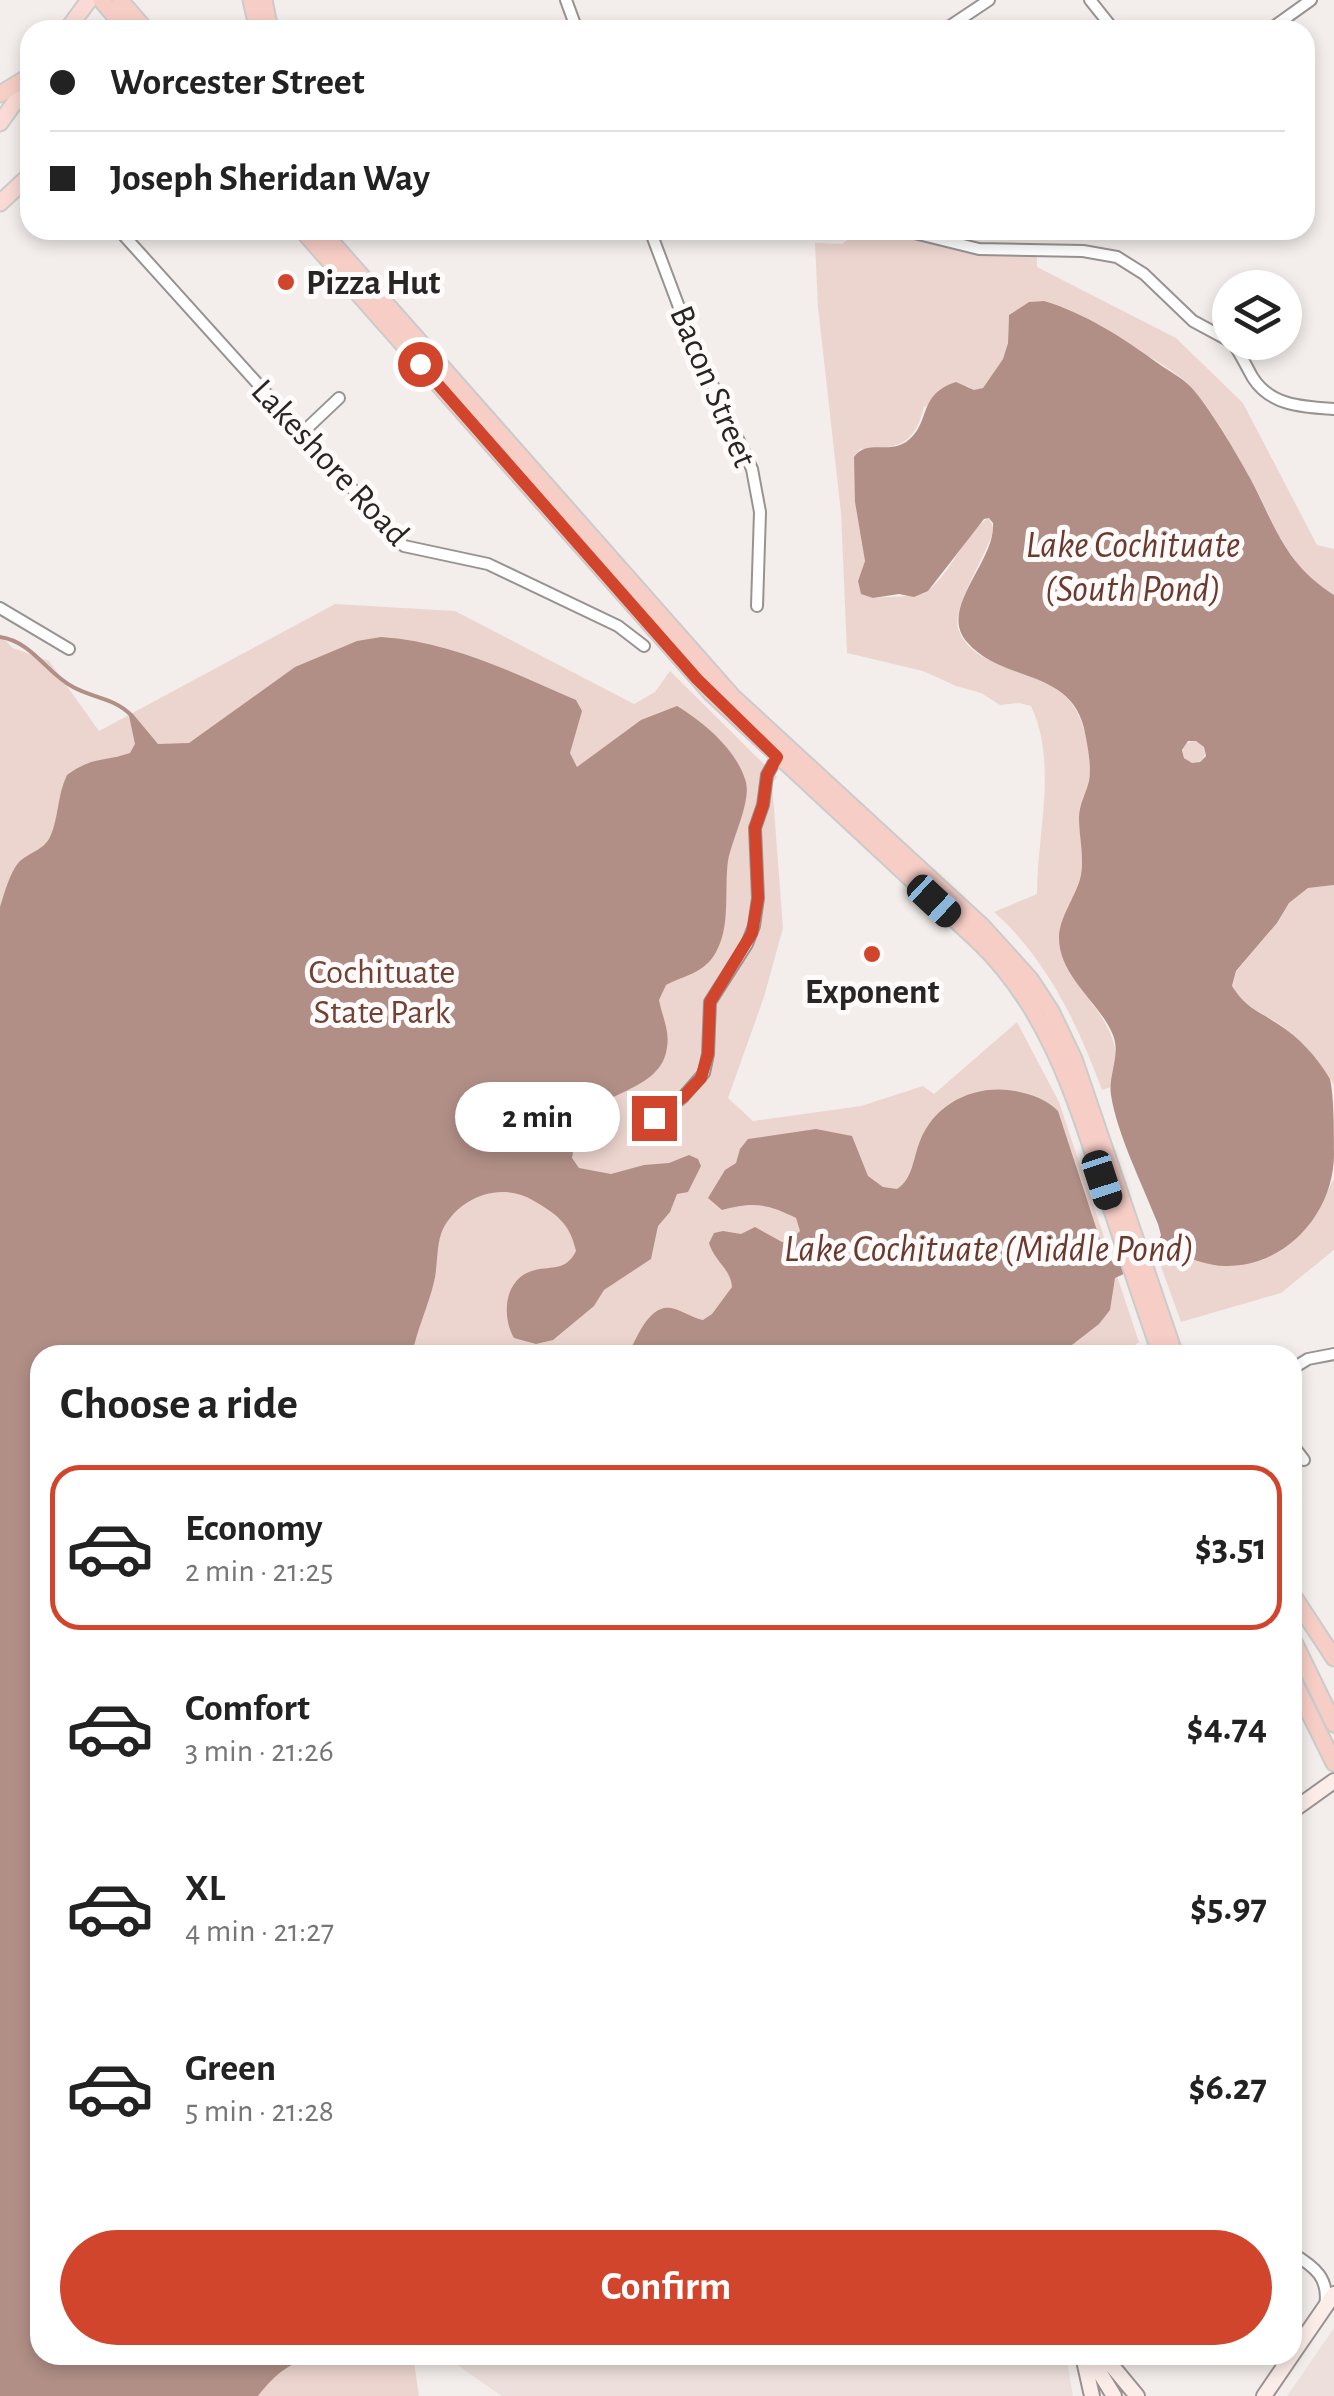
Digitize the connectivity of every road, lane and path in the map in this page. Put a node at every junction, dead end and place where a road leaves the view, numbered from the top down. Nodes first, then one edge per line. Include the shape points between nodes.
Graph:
1 (101, 0) edge
2 (120, 0) edge
3 (989, 0) edge
4 (1090, 0) edge
5 (1311, 0) edge
6 (118, 20) edge
7 (137, 20) edge
8 (959, 20) edge
9 (1106, 20) edge
10 (1282, 20) edge
11 (20, 93) edge
12 (0, 122) edge
13 (129, 240) edge
14 (311, 240) edge
15 (330, 240) edge
16 (654, 240) edge
17 (943, 240) edge
18 (1212, 332) edge
19 (1242, 360) edge
20 (339, 398) dead end
21 (1334, 410) edge
22 (302, 433) junction
23 (757, 606) dead end
24 (0, 608) edge
25 (644, 646) dead end
26 (70, 649) dead end
27 (777, 757) junction
28 (637, 1133) dead end
29 (1131, 1248) junction
30 (1140, 1273) junction
31 (1158, 1345) edge
32 (1171, 1345) edge
33 (1334, 1354) edge
34 (1302, 1363) edge
35 (1302, 1457) edge
36 (1304, 1460) dead end
37 (1302, 1609) edge
38 (1302, 1658) edge
39 (1334, 1658) edge
40 (1302, 1698) edge
41 (1334, 1724) edge
42 (1334, 1763) edge
43 (1331, 1782) edge
44 (1302, 1804) edge
45 (1302, 2260) edge
46 (1334, 2294) edge
47 (1324, 2308) junction
48 (1302, 2340) edge
49 (1087, 2365) edge
50 (1093, 2365) edge
51 (1111, 2365) edge
52 (1285, 2365) edge
53 (1267, 2393) edge
54 (1092, 2396) edge
55 (1114, 2396) edge
56 (1136, 2396) edge

1 - 6 highway
2 - 7 highway
3 - 8 street
4 - 9 street
5 - 10 street
11 - 12 main road
13 - 22 street, Lakeshore Road
14 - 27 highway via 673,652
15 - 29 highway via 732,697 1019,964 1074,1059
16 - 23 street, Bacon Street via 754,476 760,519
17 - 18 street via 979,249 1117,257
19 - 21 street via 1272,397
20 - 22 street
22 - 25 street, Lakeshore Road via 404,546 488,564 618,626
24 - 26 street
27 - 28 street via 755,828 756,920 710,1002 704,1073
27 - 29 highway via 978,941 1020,989 1066,1073
29 - 30 highway
30 - 31 highway
30 - 32 highway
33 - 34 street
35 - 36 street
37 - 39 highway
38 - 41 highway
40 - 42 highway
43 - 44 main road
45 - 47 street via 1320,2273
46 - 47 main road
47 - 48 main road
49 - 54 main road
50 - 55 main road
51 - 56 main road
52 - 53 main road

